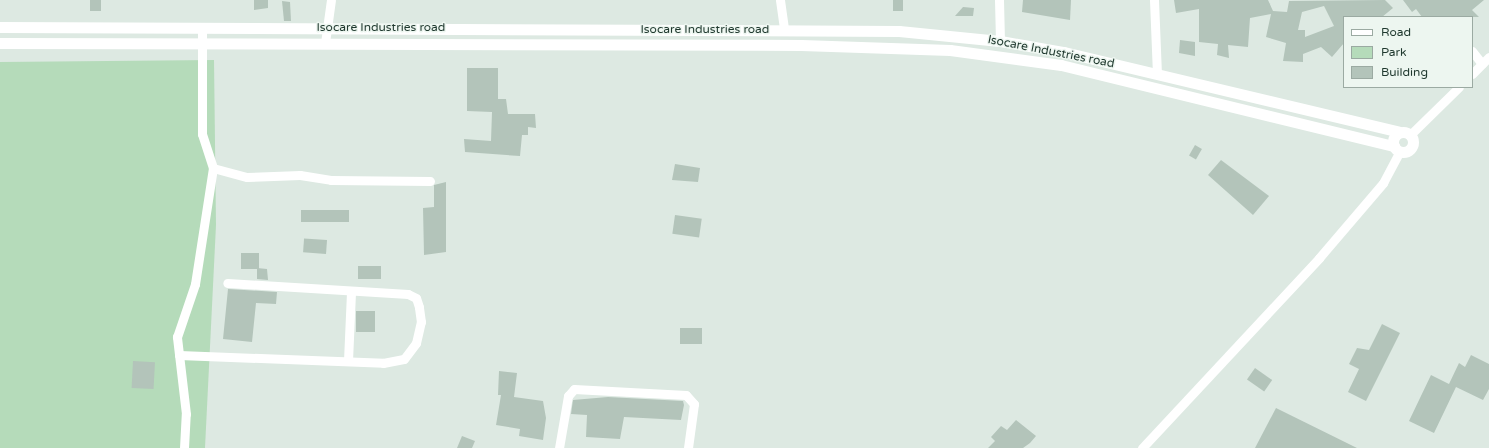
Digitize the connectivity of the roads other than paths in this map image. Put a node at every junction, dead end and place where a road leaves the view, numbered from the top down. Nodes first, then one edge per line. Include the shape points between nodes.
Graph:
1 (331, 0) edge
2 (780, 0) edge
3 (999, 0) edge
4 (1154, 0) edge
5 (0, 27) edge
6 (202, 27) junction
7 (325, 28) junction
8 (784, 30) junction
9 (1000, 41) junction
10 (0, 43) edge
11 (202, 43) junction
12 (325, 43) junction
13 (1473, 53) edge
14 (1489, 57) edge
15 (1482, 64) junction
16 (1473, 73) edge
17 (1157, 74) junction
18 (1458, 88) edge
19 (1399, 132) junction
20 (1411, 134) junction
21 (1397, 149) junction
22 (213, 168) junction
23 (430, 181) dead end
24 (227, 283) dead end
25 (351, 291) junction
26 (179, 355) junction
27 (348, 362) junction
28 (184, 448) edge
29 (559, 448) edge
30 (688, 448) edge
31 (1142, 448) edge

1 - 7 street
2 - 8 street
3 - 9 street
4 - 17 street
5 - 6 street, Isocare Industries road
6 - 7 street, Isocare Industries road
6 - 11 street
7 - 8 street, Isocare Industries road
7 - 12 street
8 - 9 street, Isocare Industries road via 899,31
9 - 17 street, Isocare Industries road
10 - 11 street, Isocare Industries road
11 - 12 street, Isocare Industries road
11 - 22 street via 202,134
12 - 21 street, Isocare Industries road via 801,45 950,50 1062,65
13 - 15 street
14 - 15 street
15 - 16 street
17 - 19 street, Isocare Industries road
18 - 20 street
19 - 20 street, Isocare Industries road
19 - 21 street via 1394,137
20 - 21 street via 1413,146
21 - 31 street via 1382,183 1319,258
22 - 23 street via 247,177 300,175 331,180
22 - 26 street via 195,284 177,337
24 - 25 street
25 - 27 street
25 - 27 street via 408,294 416,298 421,322 416,343 404,360
26 - 27 street
26 - 28 street via 186,414
29 - 30 street via 568,396 574,389 686,395 694,404

